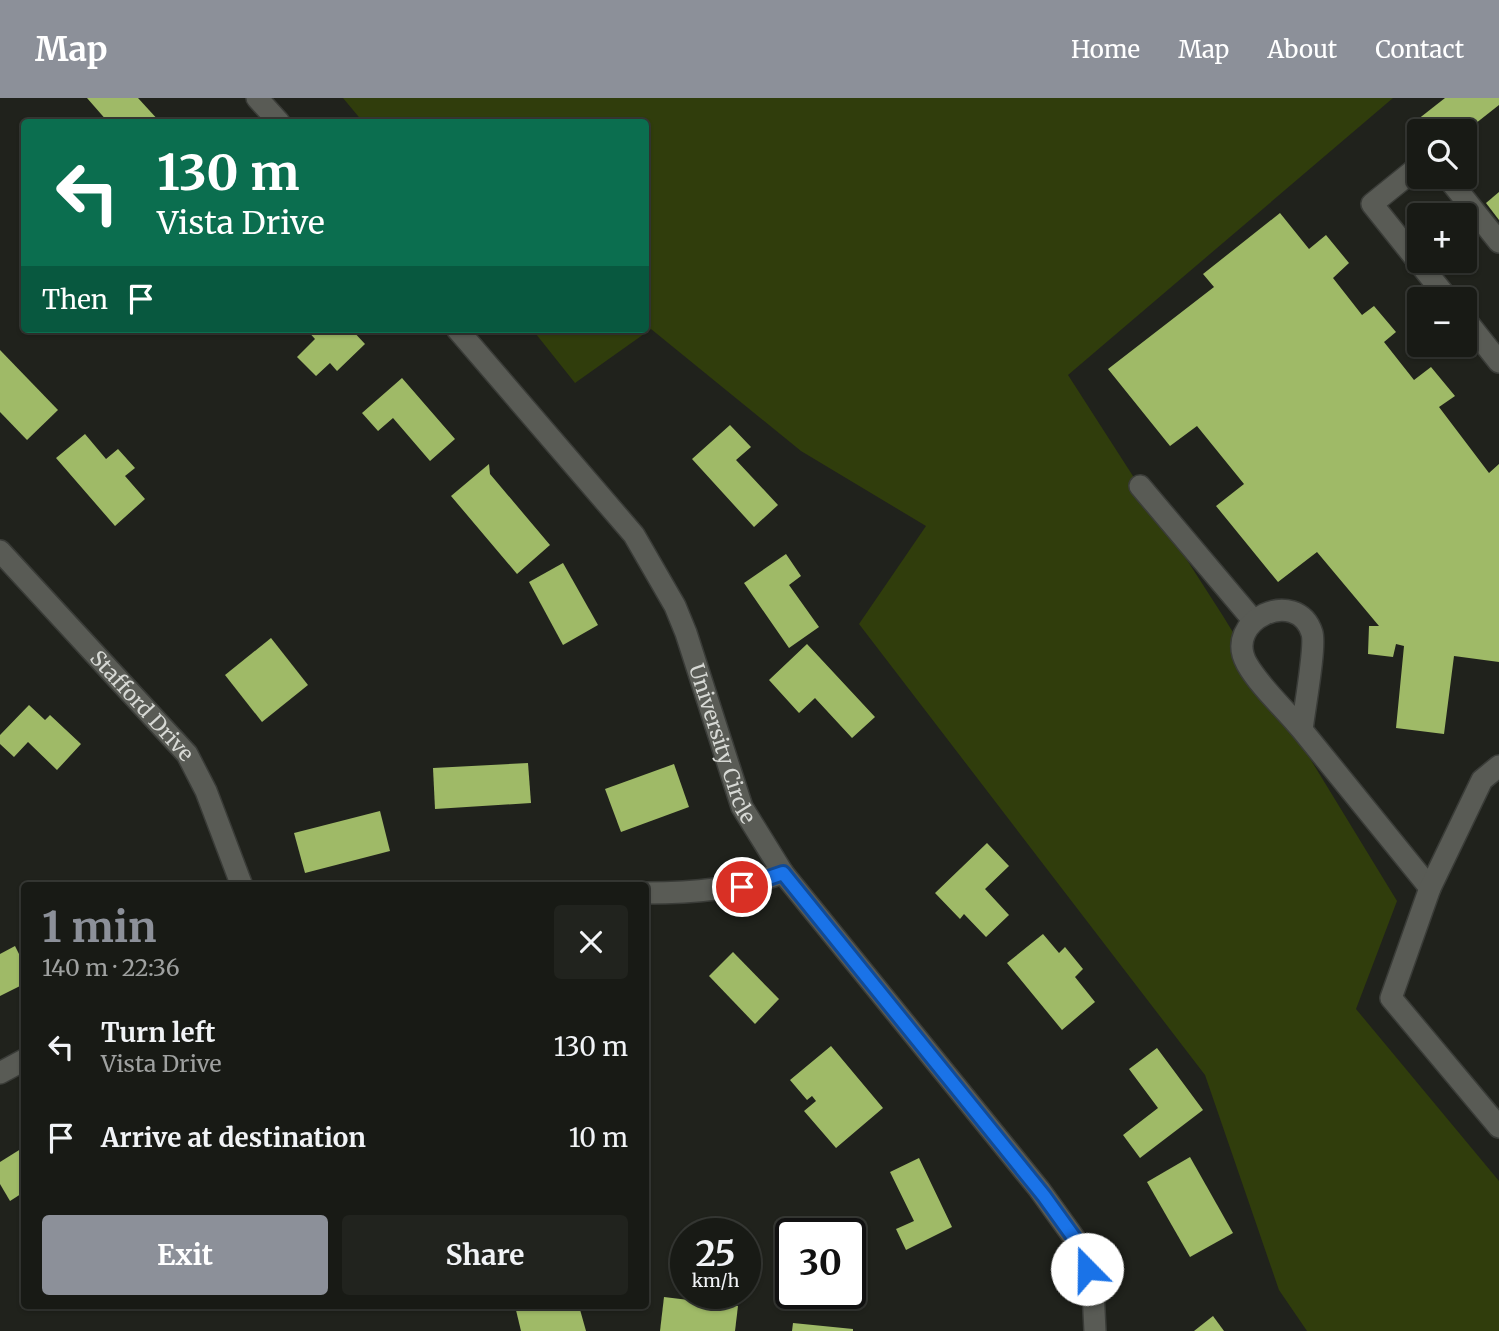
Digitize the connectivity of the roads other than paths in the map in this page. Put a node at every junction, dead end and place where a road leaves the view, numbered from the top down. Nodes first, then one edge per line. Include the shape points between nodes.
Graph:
1 (259, 98) edge
2 (276, 119) edge
3 (1407, 176) edge
4 (1457, 189) edge
5 (1499, 242) edge
6 (1438, 287) edge
7 (460, 333) edge
8 (1477, 335) edge
9 (1499, 362) edge
10 (1140, 486) dead end
11 (0, 551) edge
12 (1253, 620) junction
13 (1302, 730) junction
14 (1499, 766) edge
15 (783, 873) junction
16 (240, 882) edge
17 (1430, 888) junction
18 (649, 893) edge
19 (21, 1062) edge
20 (0, 1073) edge
21 (1499, 1127) edge
22 (1095, 1331) edge

1 - 2 street
3 - 6 street via 1372,204
4 - 5 street
7 - 15 street, University Circle via 634,535 686,633 742,807
8 - 9 street
10 - 12 street
11 - 16 street, Stafford Drive via 187,754
12 - 13 street via 1241,646 1246,663
12 - 13 street via 1265,612 1291,612 1304,620 1312,635
13 - 17 street
14 - 17 street via 1482,780
15 - 18 street via 742,887
15 - 22 street, University Circle via 1080,1246 1093,1292
17 - 21 street via 1391,998
19 - 20 street

